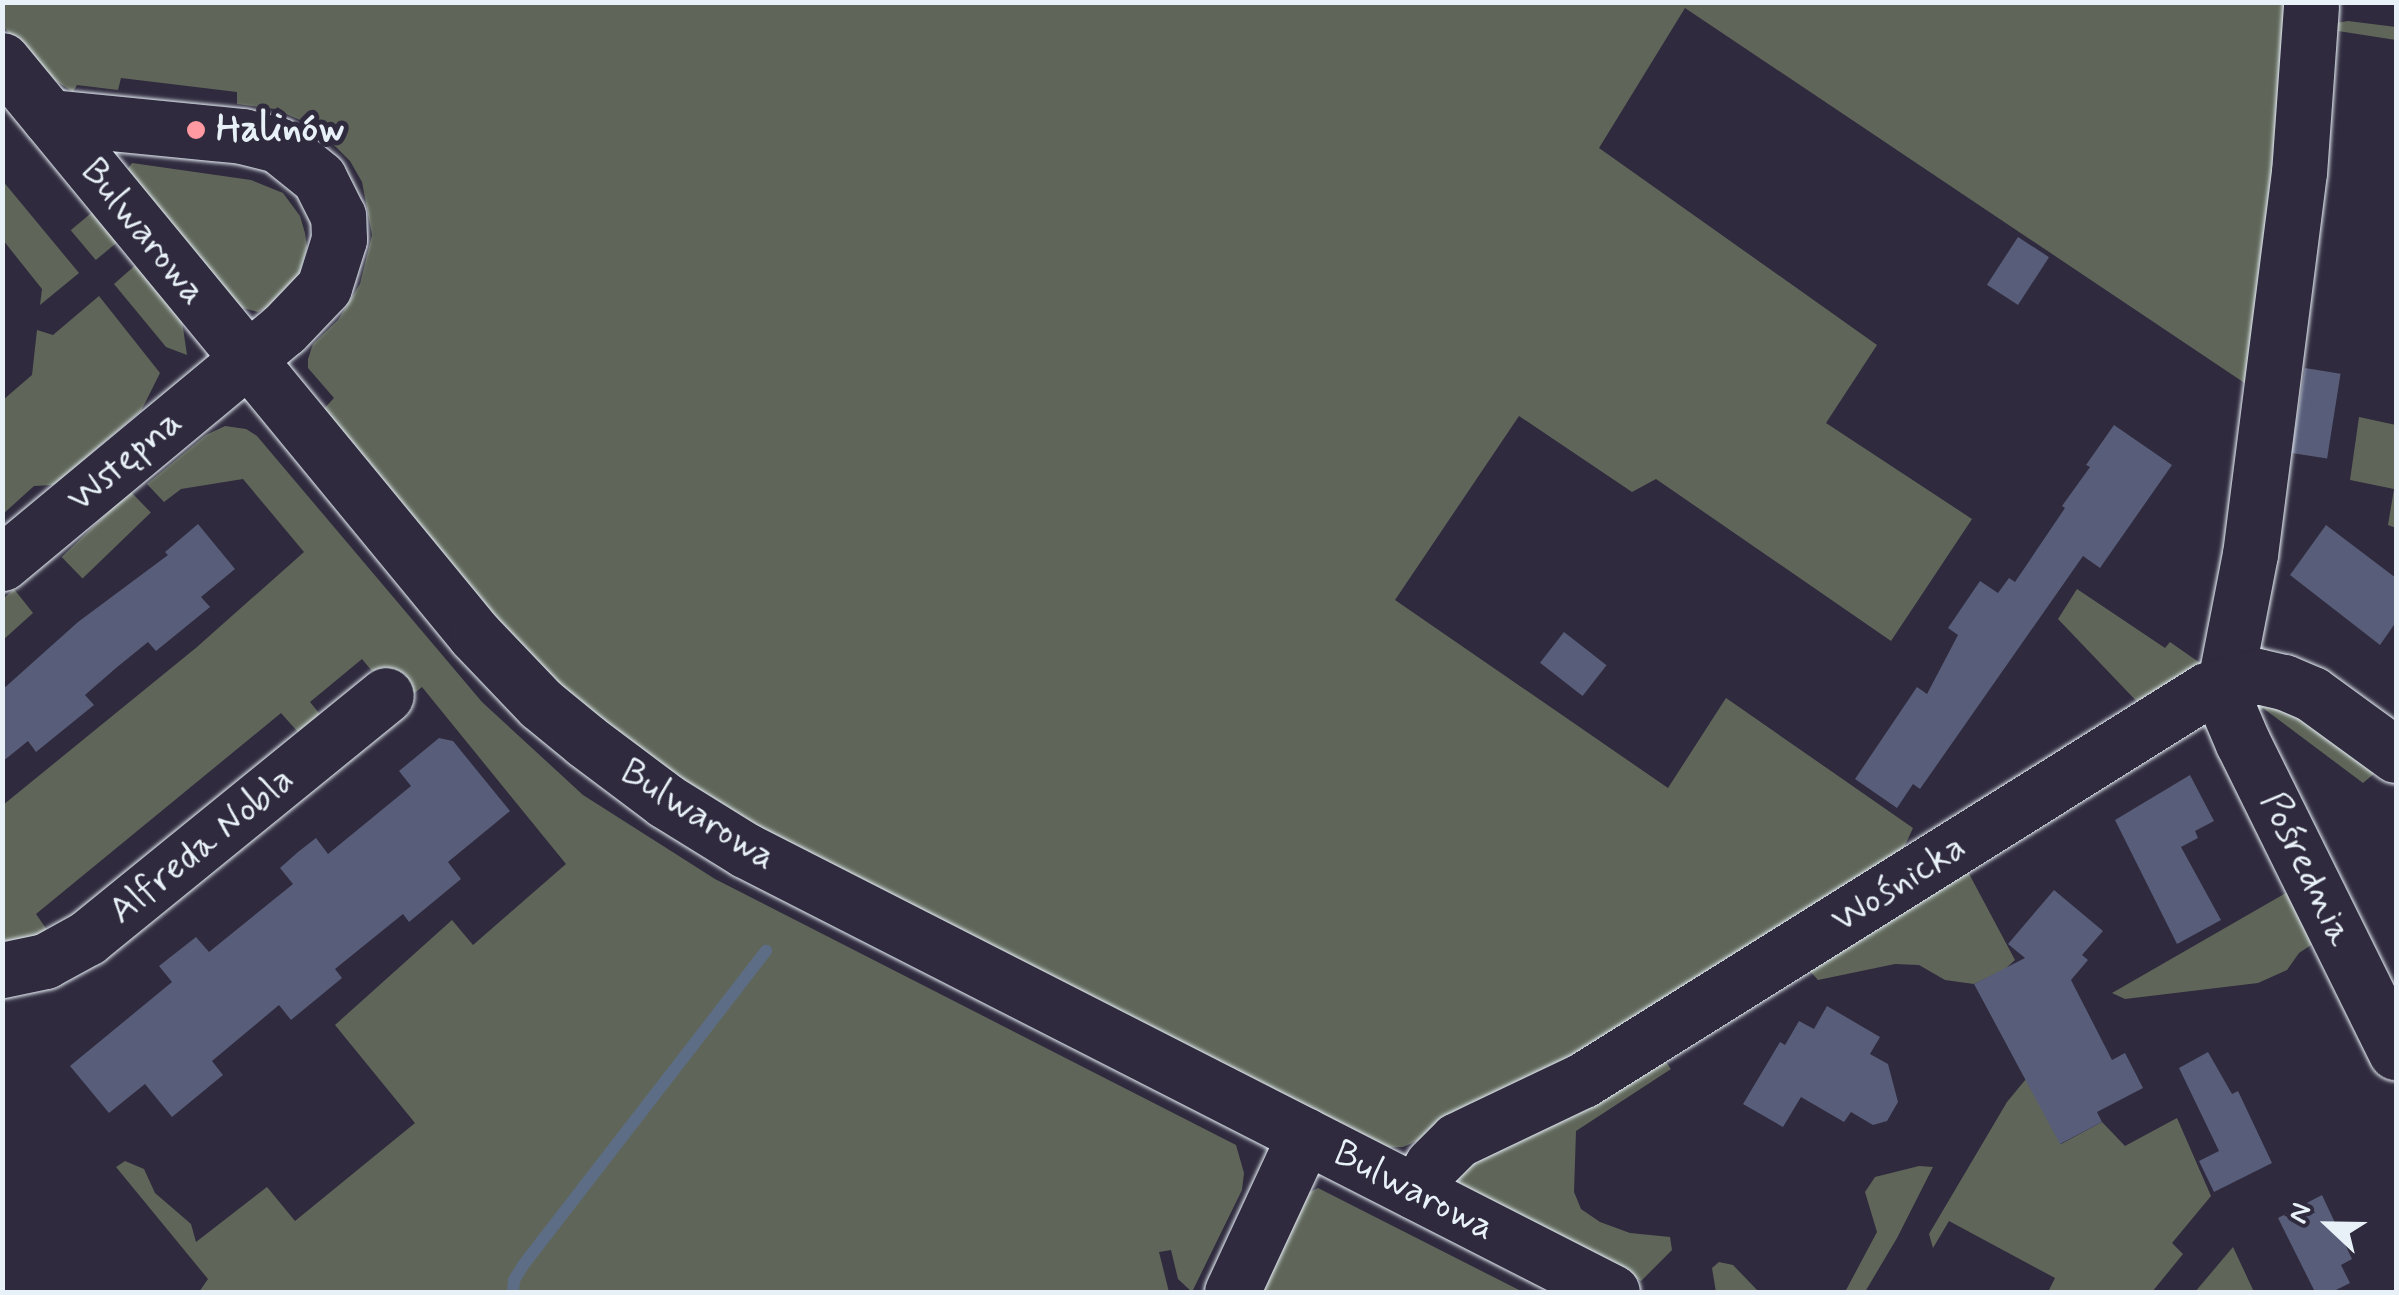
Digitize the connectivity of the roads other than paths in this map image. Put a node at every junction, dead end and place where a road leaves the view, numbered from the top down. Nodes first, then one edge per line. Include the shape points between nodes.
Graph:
1 (2310, 6) dead end
2 (2, 60) edge
3 (49, 117) junction
4 (248, 360) junction
5 (2, 563) edge
6 (2225, 683) junction
7 (386, 696) dead end
8 (2396, 755) edge
9 (2, 970) edge
10 (2396, 1052) edge
11 (1304, 1135) junction
12 (1416, 1192) junction
13 (1232, 1292) edge
14 (1612, 1292) edge

1 - 6 street via 2299,172 2250,554
2 - 3 street, Bulwarowa
3 - 4 street, Bulwarowa
3 - 4 street, Wstępna via 258,138 291,153 319,178 338,216 334,262 306,309
4 - 5 street, Wstępna
4 - 11 street, Bulwarowa via 475,635 541,704 666,801 745,850
6 - 8 street, Wośnicka via 2257,676 2312,694
6 - 10 street, Pośrednia via 2238,732
6 - 12 street, Wośnicka via 1583,1080 1457,1140
7 - 9 street, Alfreda Nobla via 114,919 63,953
11 - 12 street, Bulwarowa
11 - 13 street
12 - 14 street, Bulwarowa

